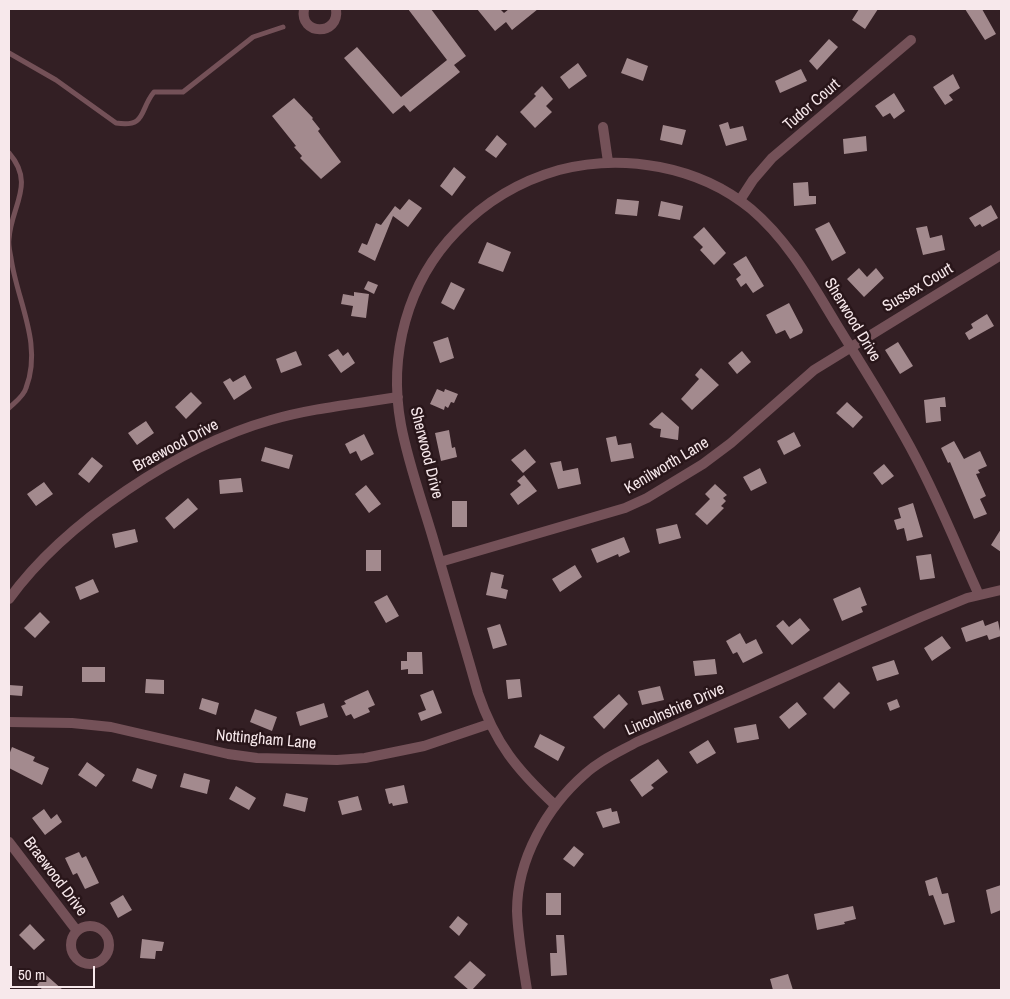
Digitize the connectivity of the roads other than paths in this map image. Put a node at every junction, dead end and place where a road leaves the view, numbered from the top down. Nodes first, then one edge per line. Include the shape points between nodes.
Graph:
1 (304, 9) edge
2 (336, 9) edge
3 (283, 26) dead end
4 (911, 40) dead end
5 (9, 52) edge
6 (603, 127) dead end
7 (9, 153) edge
8 (608, 162) junction
9 (740, 200) junction
10 (1001, 255) edge
11 (850, 347) junction
12 (398, 398) junction
13 (9, 408) edge
14 (440, 562) junction
15 (1001, 590) edge
16 (979, 595) junction
17 (9, 599) edge
18 (9, 722) edge
19 (489, 724) junction
20 (555, 805) junction
21 (9, 842) edge
22 (77, 931) dead end
23 (527, 990) edge

1 - 2 street via 306,23 321,30 335,21
3 - 5 lane via 253,37 183,92 154,92 141,118 136,124 128,125 116,123 56,80
4 - 9 street, Tudor Court via 772,158
6 - 8 street
7 - 13 lane via 18,166 22,184 9,239 17,287 31,335 32,360 26,389
8 - 9 street, Sherwood Drive via 665,168 705,181
8 - 12 street, Sherwood Drive via 575,166 518,185 480,210 450,238 427,268 405,319 398,356
9 - 11 street, Sherwood Drive via 769,225 792,253
10 - 11 street, Sussex Court
11 - 14 street, Kenilworth Lane via 800,381 724,448 647,498 625,508
11 - 16 street, Sherwood Drive via 916,457
12 - 14 street, Sherwood Drive via 405,444
12 - 17 street, Braewood Drive via 272,420 241,430 170,463 136,484 63,541 39,563
14 - 19 street, Sherwood Drive
15 - 16 street, Lincolnshire Drive
16 - 20 street, Lincolnshire Drive via 921,617 637,742 586,773
18 - 19 street, Nottingham Lane via 102,726 228,754 338,760 424,746
19 - 20 street, Sherwood Drive via 516,768
20 - 23 street, Lincolnshire Drive via 526,857 520,879 517,909
21 - 22 street, Braewood Drive

